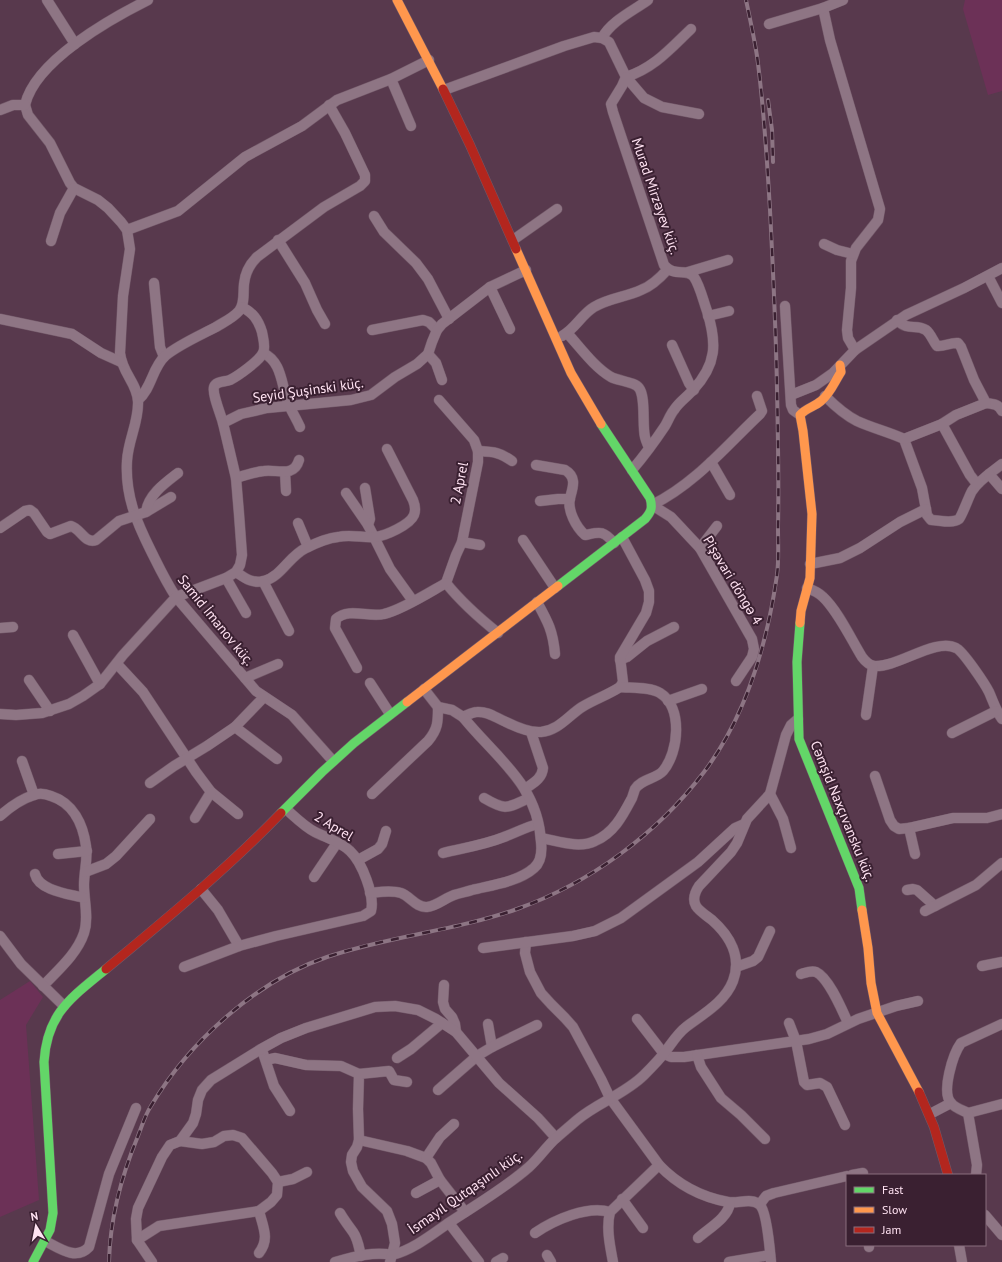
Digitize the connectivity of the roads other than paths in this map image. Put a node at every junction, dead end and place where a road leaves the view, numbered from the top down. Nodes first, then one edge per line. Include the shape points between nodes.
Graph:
1 (47, 0) edge
2 (148, 0) edge
3 (397, 0) edge
4 (648, 0) edge
5 (843, 0) edge
6 (823, 8) junction
7 (769, 24) dead end
8 (691, 29) dead end
9 (602, 38) junction
10 (75, 44) junction
11 (428, 60) junction
12 (626, 77) junction
13 (391, 79) junction
14 (444, 90) junction
15 (25, 105) junction
16 (329, 105) junction
17 (0, 110) edge
18 (699, 114) dead end
19 (410, 126) dead end
20 (74, 188) junction
21 (557, 209) dead end
22 (374, 216) dead end
23 (126, 230) junction
24 (278, 240) junction
25 (513, 240) junction
26 (51, 241) dead end
27 (824, 244) dead end
28 (853, 254) junction
29 (728, 260) dead end
30 (1002, 268) edge
31 (668, 269) junction
32 (526, 270) junction
33 (688, 272) junction
34 (988, 276) junction
35 (154, 283) dead end
36 (490, 287) junction
37 (1002, 303) edge
38 (785, 306) dead end
39 (242, 307) junction
40 (729, 311) dead end
41 (708, 316) junction
42 (0, 319) edge
43 (449, 319) junction
44 (897, 320) junction
45 (325, 324) dead end
46 (510, 329) dead end
47 (372, 330) dead end
48 (437, 330) junction
49 (567, 333) junction
50 (555, 339) junction
51 (672, 345) dead end
52 (855, 350) junction
53 (263, 353) junction
54 (428, 354) junction
55 (164, 357) junction
56 (121, 362) junction
57 (840, 365) junction
58 (442, 380) dead end
59 (694, 390) junction
60 (791, 395) junction
61 (757, 396) dead end
62 (825, 396) junction
63 (138, 400) junction
64 (439, 400) dead end
65 (986, 403) junction
66 (289, 405) junction
67 (1002, 411) edge
68 (800, 415) junction
69 (223, 423) junction
70 (942, 424) junction
71 (300, 427) dead end
72 (904, 439) junction
73 (649, 448) junction
74 (387, 449) dead end
75 (478, 451) junction
76 (299, 460) dead end
77 (512, 461) dead end
78 (711, 462) junction
79 (1002, 464) edge
80 (536, 465) dead end
81 (632, 470) junction
82 (285, 472) junction
83 (178, 473) dead end
84 (989, 474) junction
85 (236, 478) junction
86 (977, 484) junction
87 (365, 488) dead end
88 (1002, 489) edge
89 (286, 491) dead end
90 (346, 493) dead end
91 (730, 495) dead end
92 (171, 497) dead end
93 (570, 499) junction
94 (540, 501) dead end
95 (652, 505) junction
96 (926, 509) junction
97 (146, 512) junction
98 (135, 516) junction
99 (298, 523) dead end
100 (368, 525) junction
101 (717, 526) dead end
102 (0, 528) edge
103 (374, 537) junction
104 (523, 540) dead end
105 (618, 540) junction
106 (462, 542) junction
107 (480, 545) dead end
108 (308, 547) junction
109 (700, 548) junction
110 (810, 564) junction
111 (236, 572) junction
112 (226, 578) junction
113 (263, 581) junction
114 (446, 583) junction
115 (555, 588) junction
116 (807, 588) junction
117 (176, 597) junction
118 (413, 601) junction
119 (537, 602) junction
120 (246, 613) dead end
121 (13, 627) dead end
122 (674, 627) dead end
123 (0, 628) edge
124 (289, 630) dead end
125 (498, 633) junction
126 (73, 635) dead end
127 (556, 654) dead end
128 (620, 660) junction
129 (117, 664) junction
130 (278, 664) dead end
131 (873, 666) junction
132 (357, 668) dead end
133 (245, 678) junction
134 (29, 680) dead end
135 (736, 681) dead end
136 (370, 683) dead end
137 (100, 684) junction
138 (620, 687) junction
139 (424, 689) junction
140 (702, 689) dead end
141 (264, 696) junction
142 (668, 700) junction
143 (438, 707) junction
144 (50, 711) junction
145 (0, 714) edge
146 (390, 714) junction
147 (866, 715) dead end
148 (999, 715) edge
149 (463, 717) junction
150 (798, 719) junction
151 (235, 727) junction
152 (531, 732) junction
153 (952, 733) dead end
154 (187, 759) junction
155 (277, 759) dead end
156 (22, 761) dead end
157 (333, 761) junction
158 (876, 776) dead end
159 (150, 783) dead end
160 (210, 792) junction
161 (372, 794) dead end
162 (527, 794) junction
163 (770, 794) junction
164 (34, 795) junction
165 (484, 798) dead end
166 (286, 809) junction
167 (238, 814) dead end
168 (1002, 814) edge
169 (0, 816) edge
170 (195, 818) dead end
171 (150, 819) dead end
172 (538, 824) junction
173 (744, 824) junction
174 (909, 828) junction
175 (386, 830) dead end
176 (541, 838) junction
177 (338, 843) junction
178 (791, 848) dead end
179 (86, 851) junction
180 (443, 853) dead end
181 (58, 854) dead end
182 (915, 854) dead end
183 (358, 860) junction
184 (1002, 863) edge
185 (86, 872) junction
186 (35, 874) dead end
187 (314, 877) dead end
188 (201, 889) junction
189 (907, 890) dead end
190 (370, 893) junction
191 (84, 898) junction
192 (935, 906) junction
193 (925, 911) dead end
194 (770, 931) dead end
195 (0, 936) edge
196 (526, 942) junction
197 (239, 946) junction
198 (483, 948) dead end
199 (1002, 962) edge
200 (982, 966) dead end
201 (184, 967) dead end
202 (736, 967) junction
203 (800, 974) dead end
204 (444, 985) dead end
205 (42, 986) junction
206 (918, 1001) dead end
207 (64, 1006) junction
208 (877, 1013) junction
209 (637, 1019) dead end
210 (442, 1023) junction
211 (788, 1023) dead end
212 (848, 1023) junction
213 (488, 1024) dead end
214 (1002, 1024) edge
215 (537, 1025) dead end
216 (456, 1032) junction
217 (796, 1041) junction
218 (492, 1047) junction
219 (261, 1049) junction
220 (664, 1054) junction
221 (697, 1055) junction
222 (477, 1056) junction
223 (397, 1058) dead end
224 (266, 1060) junction
225 (359, 1074) junction
226 (407, 1082) dead end
227 (438, 1090) dead end
228 (610, 1098) junction
229 (951, 1103) junction
230 (1002, 1104) edge
231 (136, 1108) dead end
232 (290, 1111) dead end
233 (968, 1113) junction
234 (930, 1114) junction
235 (454, 1124) dead end
236 (845, 1125) dead end
237 (556, 1138) junction
238 (765, 1139) dead end
239 (359, 1140) junction
240 (180, 1141) junction
241 (426, 1158) junction
242 (659, 1164) junction
243 (307, 1172) dead end
244 (862, 1172) dead end
245 (855, 1174) edge
246 (948, 1174) edge
247 (976, 1174) edge
248 (846, 1176) edge
249 (440, 1180) junction
250 (278, 1182) junction
251 (416, 1193) dead end
252 (622, 1199) junction
253 (730, 1203) junction
254 (760, 1204) junction
255 (259, 1212) junction
256 (465, 1212) junction
257 (610, 1212) junction
258 (340, 1213) dead end
259 (986, 1216) edge
260 (449, 1223) junction
261 (643, 1228) dead end
262 (535, 1233) dead end
263 (1002, 1235) edge
264 (698, 1238) dead end
265 (138, 1240) junction
266 (45, 1241) junction
267 (959, 1246) edge
268 (259, 1253) dead end
269 (361, 1256) junction
270 (391, 1258) edge
271 (771, 1258) edge
272 (32, 1262) edge
273 (152, 1262) edge
274 (335, 1262) edge
275 (479, 1262) edge
276 (613, 1262) edge
277 (729, 1262) edge
278 (962, 1262) edge

1 - 10 street
2 - 10 street via 122,13
3 - 11 street
4 - 9 street via 611,26
5 - 6 street
6 - 7 street
6 - 28 street via 880,209 878,220
8 - 12 street via 653,65
9 - 12 street via 612,47
9 - 14 street via 587,39 564,46
10 - 15 street via 42,73 27,95
11 - 13 street
11 - 14 street
12 - 18 street via 644,98 662,106
12 - 31 street, Murad Mirzəyev küç. via 611,104 664,265
13 - 16 street
13 - 19 street
14 - 25 street
15 - 17 street
15 - 20 street, Samid İmanov küç. via 28,115 50,143 65,176
16 - 23 street via 302,126 245,157 178,211
16 - 24 street via 348,140 365,181
20 - 23 street, Samid İmanov küç. via 108,208
20 - 26 street via 60,213
21 - 25 street
22 - 43 street via 384,232 416,263 428,279
23 - 56 street, Samid İmanov küç. via 130,249 123,296
24 - 39 street via 250,264 245,278
24 - 45 street via 308,289
25 - 32 street
27 - 28 street
28 - 52 street via 847,330 848,338
29 - 33 street
30 - 34 street
31 - 33 street, Murad Mirzəyev küç. via 673,272
31 - 49 street via 658,280 641,290 608,300 587,312
32 - 36 street
32 - 50 street
33 - 41 street via 696,281
34 - 37 street
34 - 44 street
35 - 55 street via 160,347
36 - 43 street
36 - 46 street
38 - 60 street
39 - 53 street via 252,312 256,318 264,343
39 - 55 street via 229,319
40 - 41 street
41 - 59 street via 714,340 712,359 708,370
42 - 56 street via 72,334 101,353
43 - 48 street
44 - 52 street
44 - 65 street via 903,326 921,327 926,330 937,346 958,343
47 - 48 street via 423,320
48 - 54 street
49 - 50 street
49 - 73 street via 596,365 610,376 633,383 640,388 645,438
50 - 81 street via 583,395
51 - 59 street
52 - 57 street
53 - 66 street via 270,356 278,366
53 - 69 street via 236,377 217,383 214,387
54 - 58 street via 436,363
54 - 66 street, Seyid Şuşinski küç. via 371,395 351,400
55 - 63 street via 158,364 144,395
56 - 63 street, Samid İmanov küç.
57 - 60 street via 816,385
57 - 62 street via 841,372
59 - 73 street via 675,408
60 - 68 street via 793,410
61 - 78 street via 762,410 760,414
62 - 68 street via 803,410
62 - 72 street via 845,414
63 - 98 street, Samid İmanov küç. via 136,422 126,461 129,497
64 - 75 street, 2 Aprel via 474,440
65 - 67 street via 995,404
65 - 70 street via 956,415
66 - 69 street, Seyid Şuşinski küç. via 246,412
66 - 71 street
68 - 110 street, Cəmşid Naxçıvansku küç. via 812,514
69 - 85 street
70 - 72 street
70 - 86 street
72 - 96 street via 922,488
73 - 81 street
74 - 103 street via 413,500 414,516 390,532
75 - 77 street via 502,454
75 - 106 street, 2 Aprel
76 - 82 street via 294,469
78 - 91 street
78 - 95 street via 677,491
79 - 84 street
80 - 93 street via 569,472 574,486
81 - 95 street via 646,490
82 - 85 street via 266,470
82 - 89 street
83 - 97 street via 158,489 149,501
84 - 86 street
84 - 88 street
85 - 111 street via 242,555
86 - 96 street via 958,519 931,520
87 - 100 street via 370,519
90 - 100 street
92 - 97 street
93 - 94 street
93 - 105 street via 570,510 581,532 585,535 604,533
95 - 105 street via 645,519
95 - 109 street, Pişəvari döngə 4 via 671,517
96 - 110 street via 840,558
97 - 98 street
98 - 102 street via 119,521 92,542 71,526 50,534 30,510
98 - 117 street, Samid İmanov küç. via 165,580
99 - 108 street
100 - 103 street
101 - 109 street
103 - 108 street via 338,537
103 - 118 street via 390,569
104 - 115 street
105 - 115 street
105 - 128 street via 645,580 649,591 646,613 623,650
106 - 107 street
106 - 114 street, 2 Aprel
108 - 113 street via 299,551 279,573
109 - 135 street, Pişəvari döngə 4 via 752,638 752,657
110 - 116 street, Cəmşid Naxçıvansku küç.
111 - 112 street
111 - 113 street via 250,581
112 - 117 street
112 - 120 street
113 - 124 street
114 - 118 street
114 - 125 street via 472,613
115 - 119 street
116 - 131 street via 823,597 833,608 862,657
116 - 150 street, Cəmşid Naxçıvansku küç. via 801,611 797,662
117 - 129 street
117 - 133 street, Samid İmanov küç.
118 - 132 street via 385,614 362,613 339,616 336,619 335,628
119 - 125 street
119 - 127 street via 549,625
121 - 123 street
122 - 128 street via 647,641
125 - 139 street
126 - 137 street
128 - 138 street via 623,682
129 - 137 street
129 - 154 street via 143,692
130 - 133 street
131 - 147 street
131 - 148 street via 888,664 943,646 956,648 985,684
133 - 141 street, Samid İmanov küç.
134 - 144 street
136 - 146 street
137 - 144 street via 69,704
138 - 142 street via 652,690 659,692
138 - 152 street via 582,707 555,728
139 - 143 street
139 - 146 street
140 - 142 street
141 - 151 street
141 - 157 street, Samid İmanov küç. via 292,715
142 - 176 street via 676,730 676,743 670,757 662,771 635,789 617,823 608,834 594,842 580,845
143 - 149 street via 452,710
143 - 161 street via 438,724 428,741
144 - 145 street
146 - 157 street
148 - 153 street
149 - 152 street via 471,713 489,713
149 - 162 street via 517,776
150 - 163 street, İsmayıl Qutqaşınlı küç. via 786,735
150 - 208 street, Cəmşid Naxçıvansku küç. via 799,739 859,888
151 - 154 street
151 - 155 street
152 - 162 street via 543,774
154 - 159 street
154 - 160 street
156 - 164 street
157 - 166 street
158 - 174 street via 890,820 899,829
160 - 167 street
160 - 170 street
162 - 165 street via 510,806 503,807
162 - 172 street
163 - 173 street, İsmayıl Qutqaşınlı küç.
163 - 178 street via 783,819
164 - 169 street via 20,801
164 - 179 street via 44,794 67,804 80,823
166 - 177 street, 2 Aprel via 313,831
166 - 188 street
168 - 174 street via 987,818 953,818
171 - 185 street via 116,856 106,864
172 - 176 street
172 - 180 street via 486,843
173 - 196 street via 735,828 698,862 607,926 573,936
173 - 202 street, İsmayıl Qutqaşınlı küç. via 737,843 699,886 694,898 696,906 723,930 728,938
174 - 182 street
175 - 183 street via 378,849
176 - 190 street via 542,850 536,867 506,882 455,895 426,907 400,893
177 - 183 street, 2 Aprel via 346,847
177 - 187 street
179 - 181 street
179 - 185 street
183 - 190 street, 2 Aprel
184 - 192 street via 976,885
185 - 191 street
186 - 191 street via 39,883 62,893
188 - 197 street via 218,910
188 - 207 street
189 - 192 street via 917,890
190 - 197 street via 373,904 371,911 363,916
191 - 205 street via 86,920 79,945
192 - 193 street
194 - 202 street via 758,957 753,962
195 - 205 street
196 - 198 street
196 - 228 street via 530,972 541,993 573,1027
197 - 201 street
199 - 200 street
202 - 220 street, İsmayıl Qutqaşınlı küç. via 733,981 726,994 686,1027
203 - 212 street via 817,972 830,987
204 - 216 street via 443,1002 452,1017
205 - 207 street
206 - 208 street
207 - 266 street via 52,1024 45,1046 44,1069 52,1206 50,1230
208 - 212 street
208 - 234 street, Cəmşid Naxçıvansku küç.
209 - 220 street
210 - 216 street
210 - 219 street via 418,1010 395,1006 375,1007 292,1033
210 - 223 street
211 - 217 street
212 - 217 street via 827,1034
213 - 218 street
214 - 229 street via 966,1040 957,1049 947,1089
215 - 218 street
216 - 222 street
217 - 221 street
217 - 236 street via 804,1082 807,1085 820,1083 827,1087
218 - 222 street
219 - 224 street
219 - 240 street via 211,1080 202,1090 193,1123
220 - 221 street via 671,1057
220 - 228 street, İsmayıl Qutqaşınlı küç. via 644,1075
221 - 238 street via 701,1067 721,1098
222 - 227 street
222 - 237 street via 499,1083
224 - 225 street via 275,1058 306,1065 341,1066
224 - 232 street via 274,1086
225 - 226 street via 389,1071 394,1080
225 - 239 street
228 - 237 street, İsmayıl Qutqaşınlı küç. via 578,1119
228 - 242 street
229 - 233 street
229 - 234 street
230 - 233 street
231 - 266 street via 109,1174 89,1247 80,1254 73,1254
233 - 247 street via 977,1165
234 - 246 street, Cəmşid Naxçıvansku küç.
235 - 241 street via 440,1137
237 - 256 street, İsmayıl Qutqaşınlı küç. via 529,1166
239 - 241 street
239 - 270 street via 351,1162 362,1187 387,1212 395,1243
240 - 250 street via 202,1144 214,1142 224,1136 242,1138
240 - 265 street via 170,1145 162,1157 138,1208
241 - 249 street
242 - 252 street
242 - 253 street via 682,1185 694,1192
243 - 250 street via 293,1179
244 - 245 street
248 - 254 street via 774,1193 766,1196
249 - 251 street
249 - 256 street
250 - 255 street via 277,1195
252 - 257 street
252 - 261 street
253 - 254 street
253 - 264 street via 722,1218
254 - 271 street via 765,1216
255 - 265 street via 159,1226
255 - 268 street via 266,1239
256 - 260 street, İsmayıl Qutqaşınlı küç.
257 - 262 street via 598,1210 579,1213 548,1224
257 - 276 street via 609,1241
258 - 269 street via 356,1237
259 - 263 street
260 - 270 street, İsmayıl Qutqaşınlı küç.
260 - 275 street
265 - 273 street
266 - 272 street
267 - 278 street
269 - 270 street via 382,1253
269 - 274 street
271 - 277 street

